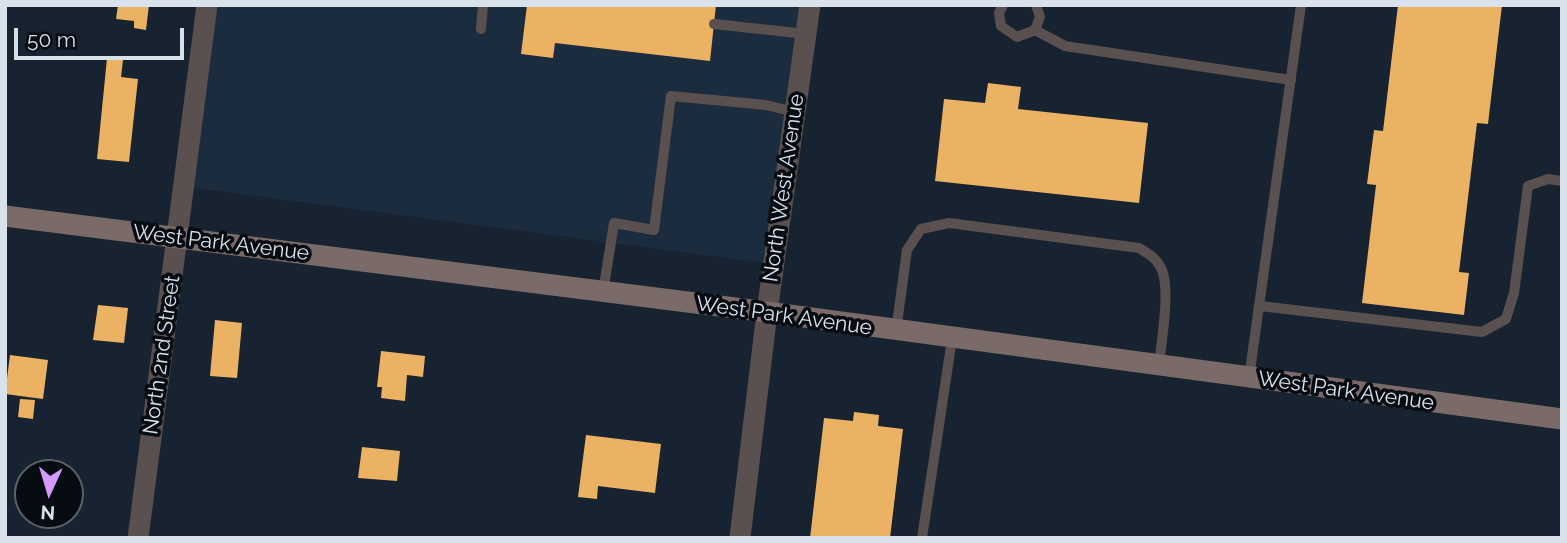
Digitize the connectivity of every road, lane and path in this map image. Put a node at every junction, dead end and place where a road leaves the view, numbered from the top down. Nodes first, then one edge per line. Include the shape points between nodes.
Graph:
1 (207, 5) edge
2 (483, 5) edge
3 (810, 5) edge
4 (1036, 5) edge
5 (1301, 5) edge
6 (1000, 6) edge
7 (714, 24) dead end
8 (481, 29) dead end
9 (1035, 30) junction
10 (806, 34) junction
11 (1291, 80) junction
12 (795, 112) junction
13 (1562, 181) edge
14 (5, 216) edge
15 (178, 238) junction
16 (603, 292) junction
17 (1260, 306) junction
18 (767, 312) junction
19 (896, 331) junction
20 (952, 339) junction
21 (1159, 366) junction
22 (1249, 378) junction
23 (1562, 419) edge
24 (138, 538) edge
25 (740, 538) edge
26 (922, 538) edge

1 - 15 street, North 2nd Street
2 - 8 lane
3 - 10 street, North West Avenue
4 - 9 lane via 1040,18
5 - 11 lane
6 - 9 lane via 1001,26 1010,35 1024,37
7 - 10 lane
9 - 11 lane via 1065,46
10 - 12 street, North West Avenue
11 - 17 lane
12 - 16 lane via 766,104 671,96 654,230 614,223
12 - 18 street, North West Avenue
13 - 17 lane via 1548,179 1528,186 1514,293 1506,319 1482,332
14 - 15 main road, West Park Avenue
15 - 16 main road, West Park Avenue
15 - 24 street, North 2nd Street
16 - 18 main road, West Park Avenue
17 - 22 lane
18 - 19 main road, West Park Avenue
18 - 25 street, North West Avenue
19 - 20 main road, West Park Avenue
19 - 21 lane via 907,250 921,229 949,223 1112,244 1139,248 1161,267 1165,281
20 - 21 main road, West Park Avenue
20 - 26 lane
21 - 22 main road, West Park Avenue
22 - 23 main road, West Park Avenue

